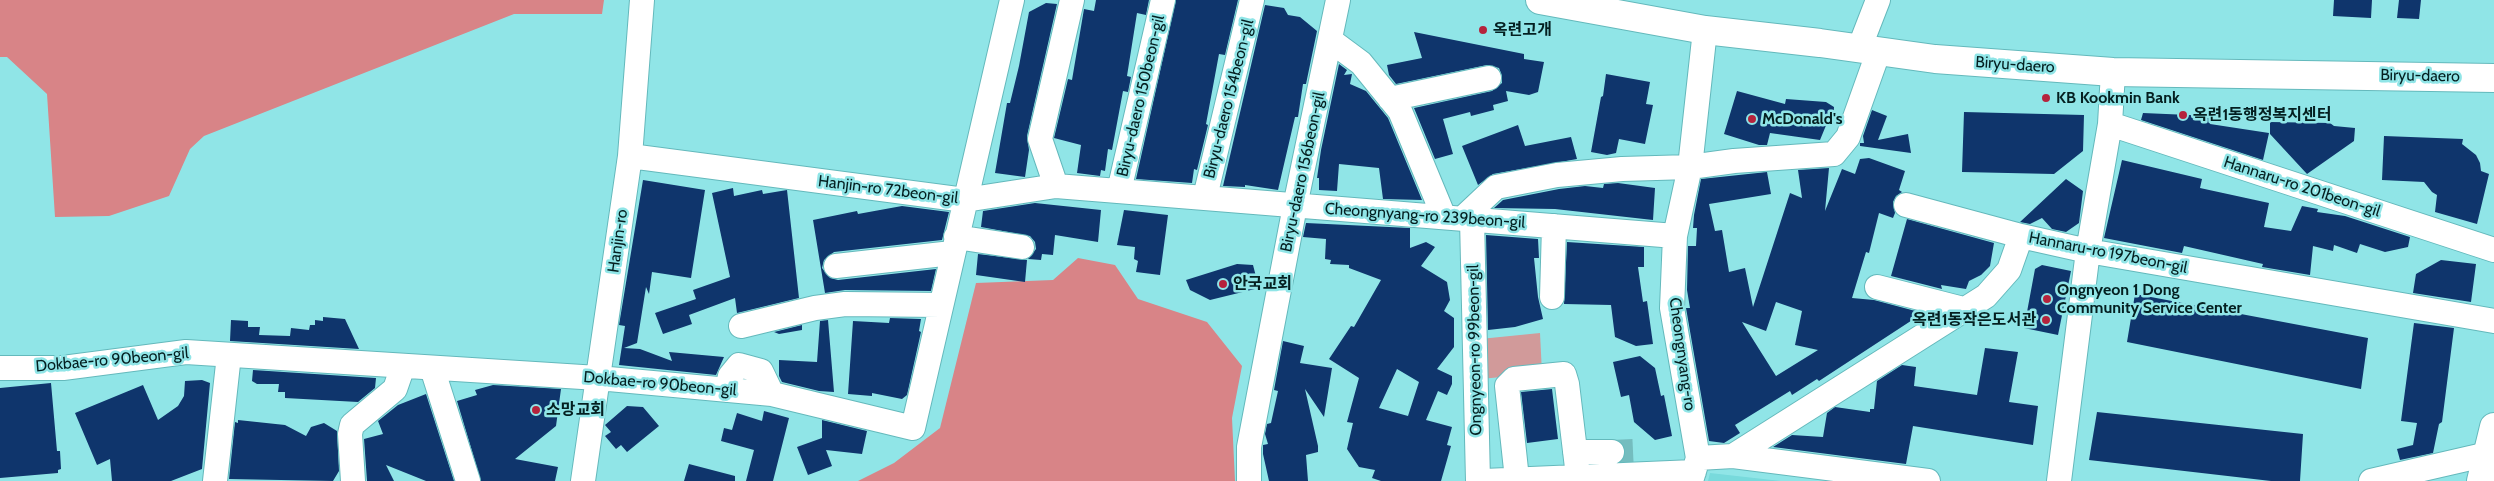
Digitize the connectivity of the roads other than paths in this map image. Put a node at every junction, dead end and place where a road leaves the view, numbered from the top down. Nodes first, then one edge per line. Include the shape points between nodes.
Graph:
1 (642, 0) edge
2 (1012, 0) edge
3 (1072, 0) edge
4 (1163, 0) edge
5 (1252, 0) edge
6 (1338, 0) edge
7 (1540, 0) edge
8 (1878, 0) edge
9 (1705, 30) junction
10 (1330, 40) junction
11 (1869, 51) junction
12 (2113, 72) junction
13 (1489, 78) dead end
14 (2494, 78) edge
15 (1390, 99) junction
16 (2110, 124) junction
17 (630, 156) junction
18 (1690, 167) junction
19 (1056, 186) junction
20 (1119, 191) junction
21 (1205, 197) junction
22 (965, 200) junction
23 (1906, 205) dead end
24 (1295, 206) junction
25 (1455, 217) junction
26 (1554, 226) junction
27 (1675, 236) junction
28 (2021, 236) junction
29 (954, 245) junction
30 (1022, 247) dead end
31 (2494, 250) edge
32 (2088, 251) junction
33 (836, 266) dead end
34 (1877, 287) dead end
35 (1552, 297) dead end
36 (941, 305) junction
37 (1967, 310) junction
38 (2494, 321) edge
39 (741, 326) dead end
40 (228, 355) junction
41 (403, 366) junction
42 (0, 368) edge
43 (432, 368) junction
44 (598, 378) junction
45 (2494, 427) edge
46 (1574, 452) junction
47 (1612, 452) tunnel mouth
48 (2491, 455) edge
49 (1733, 456) junction
50 (1694, 470) edge
51 (1582, 477) edge
52 (1502, 480) edge
53 (215, 481) edge
54 (354, 481) edge
55 (468, 481) edge
56 (583, 481) edge
57 (1249, 481) edge
58 (1478, 481) edge
59 (1484, 481) edge
60 (1928, 481) edge
61 (2060, 481) edge
62 (2371, 481) edge
63 (2481, 481) edge

1 - 17 street, Hanjin-ro
2 - 22 street
3 - 19 street via 1040,139
4 - 20 street, Biryu-daero 150beon-gil
5 - 21 street, Biryu-daero 154beon-gil
6 - 10 street, Biryu-daero 156beon-gil
7 - 9 main road, Biryu-daero
8 - 11 street
9 - 11 main road, Biryu-daero
9 - 18 street, Cheongnyang-ro
10 - 15 street via 1361,63
10 - 24 street, Biryu-daero 156beon-gil
11 - 12 main road, Biryu-daero
11 - 18 street via 1848,136 1834,154
12 - 14 main road, Biryu-daero
12 - 16 street
13 - 15 street
15 - 25 street, Cheongnyang-ro 239beon-gil via 1400,111
16 - 31 street, Hannaru-ro 201beon-gil
16 - 32 street
17 - 22 street, Hanjin-ro 72beon-gil
17 - 44 street, Hanjin-ro
18 - 25 street via 1557,175 1496,187
18 - 27 street, Cheongnyang-ro
19 - 20 street, Hanjin-ro 72beon-gil
19 - 22 street, Hanjin-ro 72beon-gil
20 - 21 street, Hanjin-ro 72beon-gil
21 - 24 street, Hanjin-ro 72beon-gil
22 - 29 street
23 - 28 street
24 - 25 street, Cheongnyang-ro 239beon-gil
24 - 57 street, Biryu-daero 156beon-gil via 1249,447
25 - 26 street, Cheongnyang-ro 239beon-gil
25 - 58 street, Ongnyeon-ro 99beon-gil
26 - 27 street, Cheongnyang-ro 239beon-gil
26 - 35 street
27 - 50 street, Cheongnyang-ro via 1672,308
28 - 32 street, Hannaru-ro 197beon-gil
28 - 37 street, Hannaru-ro 197beon-gil via 2009,270 1999,284
29 - 30 street
29 - 33 street
29 - 36 street
32 - 38 street, Hannaru-ro 197beon-gil
32 - 61 street
34 - 37 street
36 - 39 street via 845,304
36 - 44 street, Dokbae-ro 90beon-gil via 912,428 772,394
37 - 49 street, Hannaru-ro 197beon-gil
40 - 41 street, Dokbae-ro 90beon-gil
40 - 42 street, Dokbae-ro 90beon-gil via 186,352 63,368
40 - 53 street
41 - 43 street, Dokbae-ro 90beon-gil
41 - 54 street via 395,389 352,425
43 - 44 street, Dokbae-ro 90beon-gil
43 - 55 street
44 - 56 street, Hanjin-ro
45 - 48 main road
46 - 47 street
46 - 51 street
46 - 52 street via 1564,374 1514,379 1507,386
48 - 62 street
48 - 63 main road
49 - 50 street
49 - 60 street
50 - 51 street
51 - 52 street
52 - 59 street

